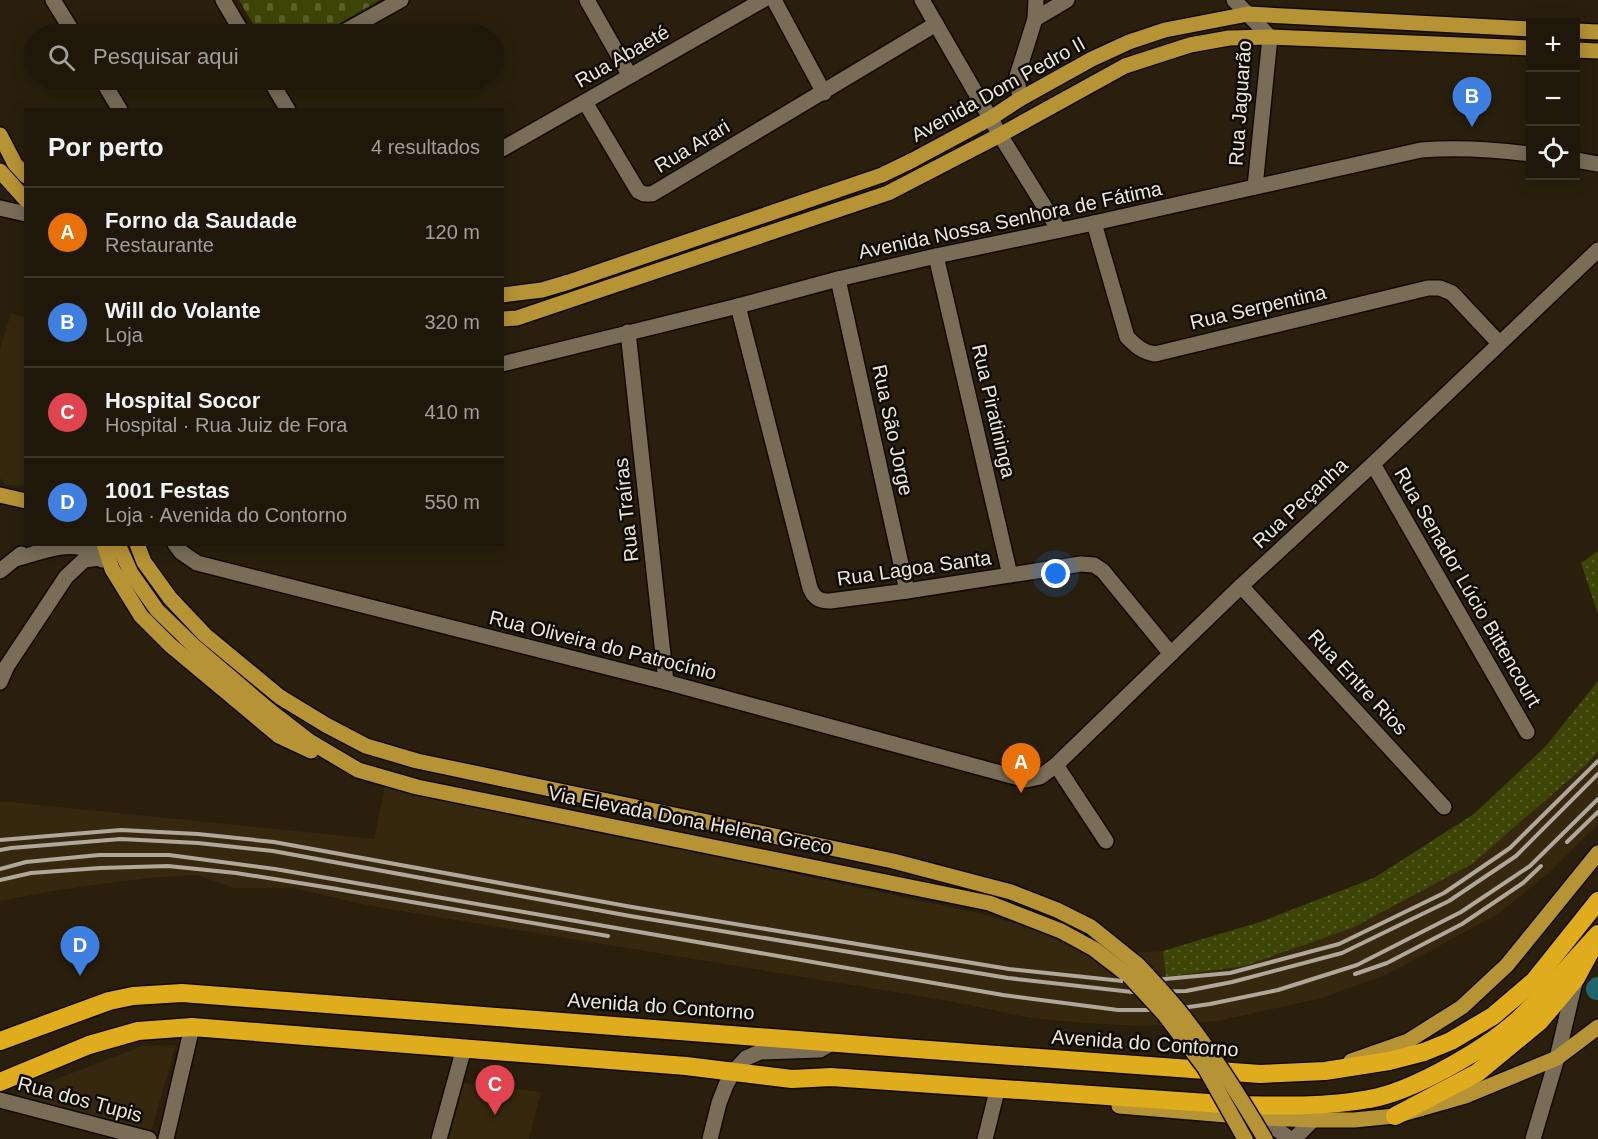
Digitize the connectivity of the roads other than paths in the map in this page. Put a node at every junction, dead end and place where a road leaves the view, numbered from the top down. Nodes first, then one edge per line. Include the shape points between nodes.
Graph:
1 (53, 0) edge
2 (223, 0) edge
3 (400, 0) edge
4 (587, 0) edge
5 (763, 0) edge
6 (774, 0) edge
7 (922, 0) edge
8 (1036, 0) edge
9 (1067, 0) edge
10 (1234, 0) edge
11 (1248, 14) junction
12 (1035, 19) junction
13 (68, 24) edge
14 (237, 24) edge
15 (358, 24) edge
16 (936, 24) junction
17 (1526, 29) edge
18 (1580, 31) edge
19 (1598, 32) edge
20 (1270, 37) junction
21 (1526, 48) edge
22 (1580, 50) edge
23 (1598, 51) edge
24 (630, 76) junction
25 (108, 90) edge
26 (276, 90) edge
27 (824, 93) junction
28 (1020, 99) junction
29 (585, 102) junction
30 (119, 108) edge
31 (287, 108) edge
32 (991, 118) junction
33 (0, 135) edge
34 (1000, 135) junction
35 (504, 148) edge
36 (1526, 154) edge
37 (1580, 161) edge
38 (1598, 164) edge
39 (0, 171) edge
40 (24, 174) edge
41 (1255, 187) junction
42 (24, 198) edge
43 (0, 208) edge
44 (24, 214) edge
45 (1094, 223) junction
46 (1059, 230) junction
47 (1598, 250) edge
48 (936, 256) junction
49 (838, 279) junction
50 (504, 295) edge
51 (738, 306) junction
52 (504, 320) edge
53 (628, 332) junction
54 (1499, 343) junction
55 (504, 363) edge
56 (1373, 464) junction
57 (0, 495) edge
58 (24, 501) edge
59 (31, 546) edge
60 (119, 546) edge
61 (138, 546) edge
62 (176, 546) edge
63 (63, 547) junction
64 (101, 551) edge
65 (15, 560) junction
66 (0, 571) edge
67 (1010, 575) junction
68 (66, 577) junction
69 (1240, 586) junction
70 (907, 591) junction
71 (1171, 654) junction
72 (0, 682) edge
73 (666, 682) junction
74 (1527, 732) dead end
75 (1056, 765) junction
76 (358, 771) junction
77 (1026, 780) joint
78 (1444, 807) dead end
79 (1106, 841) dead end
80 (1598, 853) edge
81 (1598, 901) edge
82 (1598, 935) edge
83 (1133, 970) junction
84 (1576, 978) junction
85 (192, 1027) junction
86 (1598, 1027) edge
87 (3, 1036) edge
88 (833, 1042) junction
89 (464, 1048) junction
90 (1557, 1058) junction
91 (1325, 1071) junction
92 (733, 1072) junction
93 (792, 1079) junction
94 (0, 1082) edge
95 (996, 1095) junction
96 (0, 1100) edge
97 (1395, 1116) junction
98 (1262, 1118) junction
99 (1312, 1120) junction
100 (149, 1139) edge
101 (166, 1139) edge
102 (439, 1139) edge
103 (710, 1139) edge
104 (985, 1139) edge
105 (1245, 1139) edge
106 (1265, 1139) edge
107 (1292, 1139) edge
108 (1533, 1139) edge

1 - 13 street
2 - 14 street
3 - 15 street
4 - 24 street
5 - 24 street, Rua Abaeté
6 - 27 street
7 - 16 street
8 - 12 street
9 - 12 street
10 - 11 street, Rua Jaguarão
11 - 17 main road, Avenida Dom Pedro II
11 - 20 street, Rua Jaguarão
11 - 28 main road, Avenida Dom Pedro II via 1165,30 1129,42
12 - 28 street via 1017,76
16 - 27 street, Rua Arari
16 - 32 street
18 - 19 main road
20 - 21 main road, Avenida Dom Pedro II
20 - 34 main road, Avenida Dom Pedro II via 1229,38 1190,45 1125,66
20 - 41 street, Rua Jaguarão
22 - 23 main road
24 - 29 street, Rua Abaeté
25 - 30 street
26 - 31 street
27 - 29 street, Rua Arari via 649,195 638,191
28 - 32 main road, Avenida Dom Pedro II
29 - 35 street, Rua Abaeté
32 - 34 street
32 - 50 main road, Avenida Dom Pedro II via 882,175 569,282
33 - 40 main road
34 - 46 street
34 - 52 main road, Avenida Dom Pedro II via 888,193
36 - 41 street, Avenida Nossa Senhora de Fátima via 1489,149 1421,150
37 - 38 street
39 - 42 main road
41 - 45 street, Avenida Nossa Senhora de Fátima
43 - 44 street
45 - 46 street, Avenida Nossa Senhora de Fátima
45 - 54 street, Rua Serpentina via 1127,337 1144,352 1155,354 1428,288 1452,293
46 - 48 street, Avenida Nossa Senhora de Fátima
47 - 54 street, Rua Peçanha
48 - 49 street, Avenida Nossa Senhora de Fátima
48 - 67 street, Rua Piratininga
49 - 51 street, Avenida Nossa Senhora de Fátima
49 - 70 street, Rua São Jorge
51 - 53 street, Avenida Nossa Senhora de Fátima
51 - 70 street, Rua Lagoa Santa via 813,594 821,601 830,601
53 - 55 street, Avenida Nossa Senhora de Fátima
53 - 73 street, Rua Traíras
54 - 56 street, Rua Peçanha
56 - 69 street, Rua Peçanha
56 - 74 street, Rua Senador Lúcio Bittencourt
57 - 58 main road
59 - 65 street
60 - 76 main road, Via Elevada Dona Helena Greco via 131,573 158,610 195,647 309,741
61 - 83 main road, Via Elevada Dona Helena Greco via 144,562 170,598 205,635 280,697 366,746 417,761 893,861 1011,892 1091,927
62 - 73 street, Rua Oliveira do Patrocínio via 197,564
63 - 64 street
63 - 65 street
63 - 68 street via 69,557
64 - 68 street
64 - 76 main road via 141,616 170,645 279,736
65 - 66 street
67 - 70 street, Rua Lagoa Santa
67 - 71 street, Rua Lagoa Santa via 1094,565
68 - 72 street via 6,666
69 - 71 street, Rua Peçanha
69 - 78 street, Rua Entre Rios
71 - 75 street, Rua Peçanha
73 - 77 street, Rua Oliveira do Patrocínio
75 - 77 street, Rua Peçanha via 1040,777
75 - 79 street
76 - 83 main road, Via Elevada Dona Helena Greco via 988,903 1061,931
80 - 91 main road, Avenida do Contorno via 1507,965 1462,1007 1408,1041
81 - 91 highway, Avenida do Contorno via 1534,981 1493,1016 1424,1052
82 - 84 highway
82 - 93 highway via 1520,1019 1442,1071 1371,1099 1332,1104 1237,1105 831,1077
83 - 105 main road, Via Elevada Dona Helena Greco, bridge via 1205,1068
83 - 106 main road, Via Elevada Dona Helena Greco, bridge via 1179,1011
84 - 90 street
84 - 97 highway via 1540,1021 1477,1073
85 - 89 highway
85 - 94 highway via 138,1031 89,1045
85 - 101 street
86 - 90 main road
87 - 88 highway, Avenida do Contorno via 109,1001 182,993
88 - 91 highway, Avenida do Contorno via 1260,1074
88 - 92 street via 820,1050 760,1052 746,1058
89 - 92 highway
89 - 102 street
90 - 97 main road via 1465,1096
90 - 108 street
92 - 93 highway
92 - 103 street via 719,1102
93 - 95 main road
95 - 98 main road
95 - 104 street
96 - 100 street, Rua dos Tupis
97 - 99 main road
98 - 99 main road
98 - 107 street
99 - 107 street

